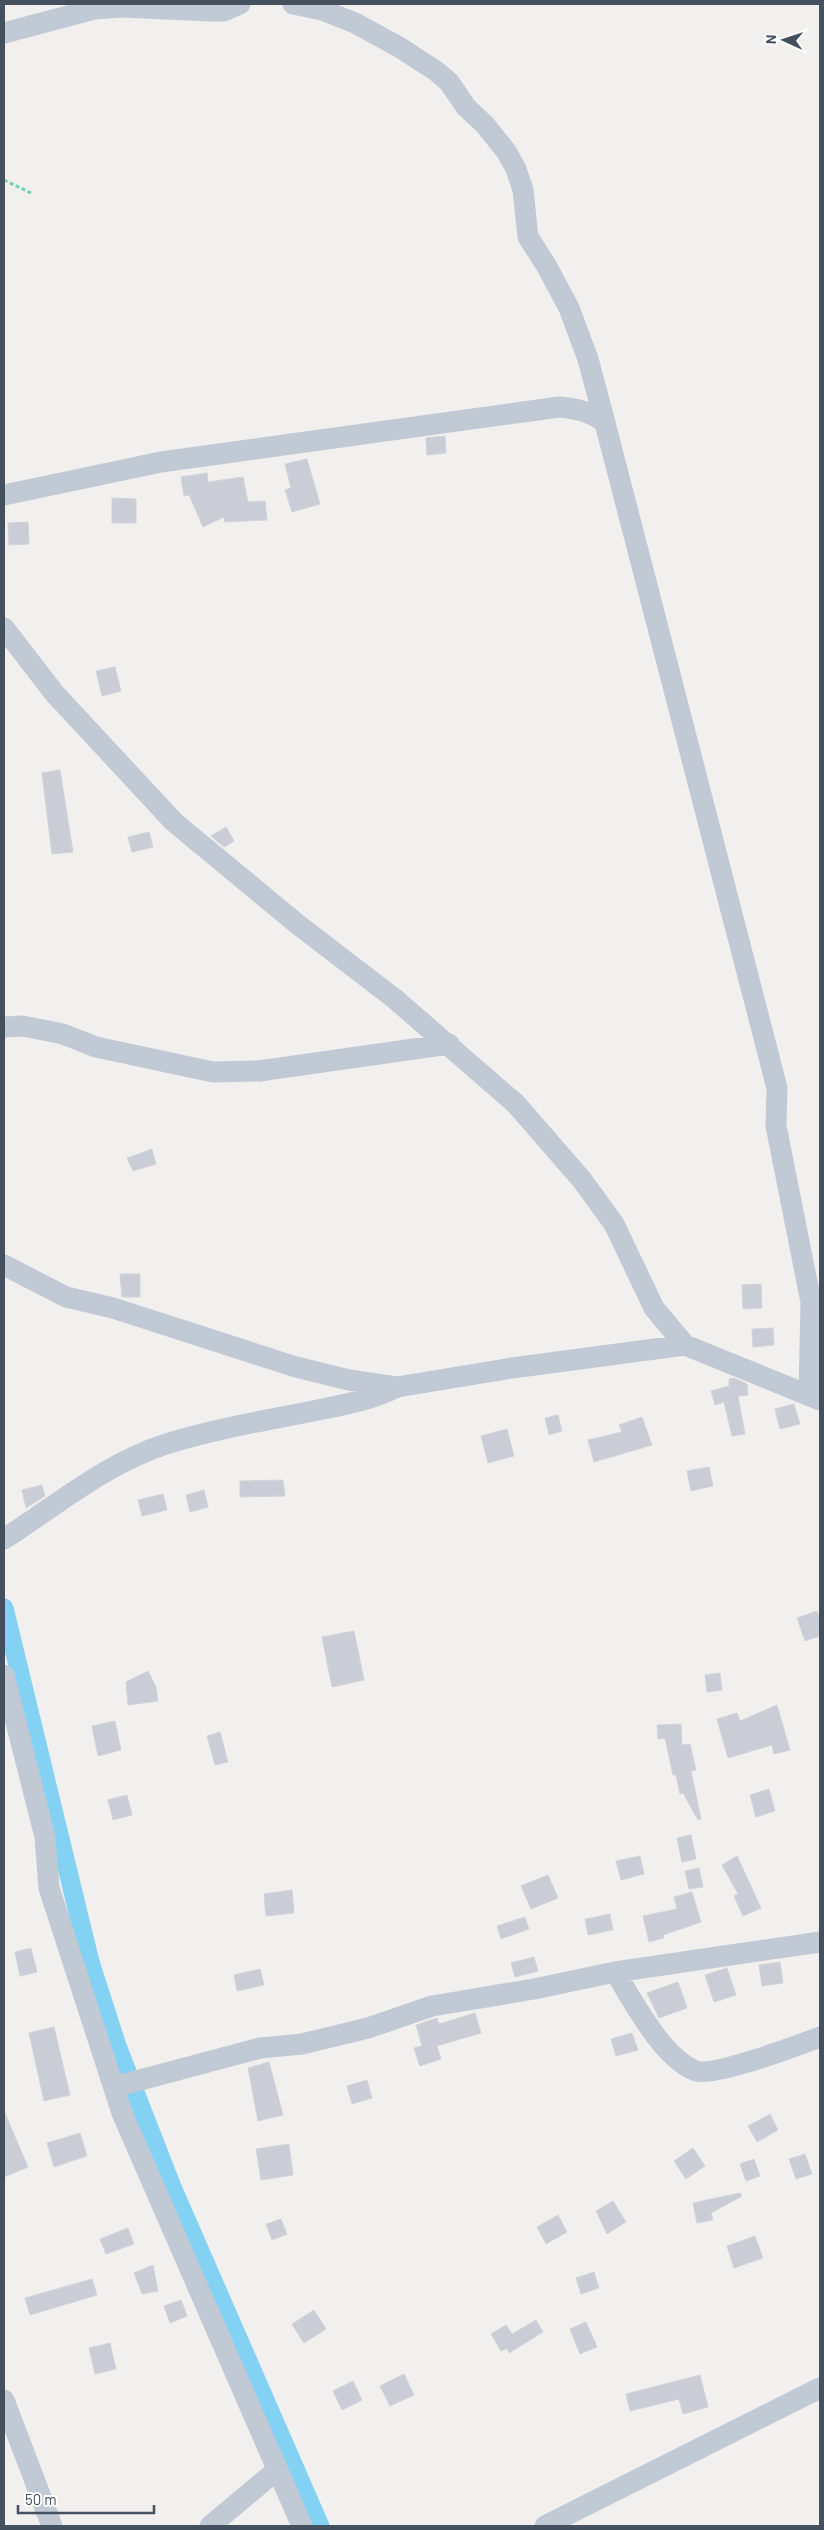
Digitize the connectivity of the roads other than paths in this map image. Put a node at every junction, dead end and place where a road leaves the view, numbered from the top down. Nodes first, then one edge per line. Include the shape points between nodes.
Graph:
1 (240, 4) edge
2 (293, 4) edge
3 (4, 34) edge
4 (605, 423) junction
5 (4, 495) edge
6 (4, 628) edge
7 (4, 1027) edge
8 (449, 1044) junction
9 (4, 1265) edge
10 (685, 1345) junction
11 (397, 1387) junction
12 (815, 1397) edge
13 (4, 1540) edge
14 (4, 1675) edge
15 (820, 1942) edge
16 (615, 1972) junction
17 (820, 2037) edge
18 (114, 2087) junction
19 (820, 2388) edge
20 (4, 2400) edge
21 (277, 2470) junction
22 (52, 2526) edge
23 (210, 2526) edge
24 (302, 2526) edge
25 (545, 2526) edge

1 - 3 street via 224,11 94,8
2 - 4 street via 322,10 355,23 436,71 449,82 466,107 506,151 523,190 528,237 569,308 588,359
4 - 5 street via 588,412 558,407 161,462
4 - 12 street via 777,1088 776,1126 812,1302
6 - 8 street via 55,694 174,822 244,882
7 - 8 street via 23,1026 55,1032 96,1047 213,1072 259,1071
8 - 10 street via 516,1104 582,1180 614,1224 654,1308
9 - 11 street via 66,1297 113,1308 296,1367
10 - 11 street
10 - 12 street
11 - 13 street via 374,1398 257,1422 150,1450 91,1478
14 - 18 street via 45,1837 49,1888
15 - 16 street
16 - 17 street via 660,2041 681,2062 698,2072 719,2070
16 - 18 street via 432,2006 368,2028 302,2044 260,2048
18 - 21 street via 122,2113
19 - 25 street
20 - 22 street
21 - 23 street
21 - 24 street

